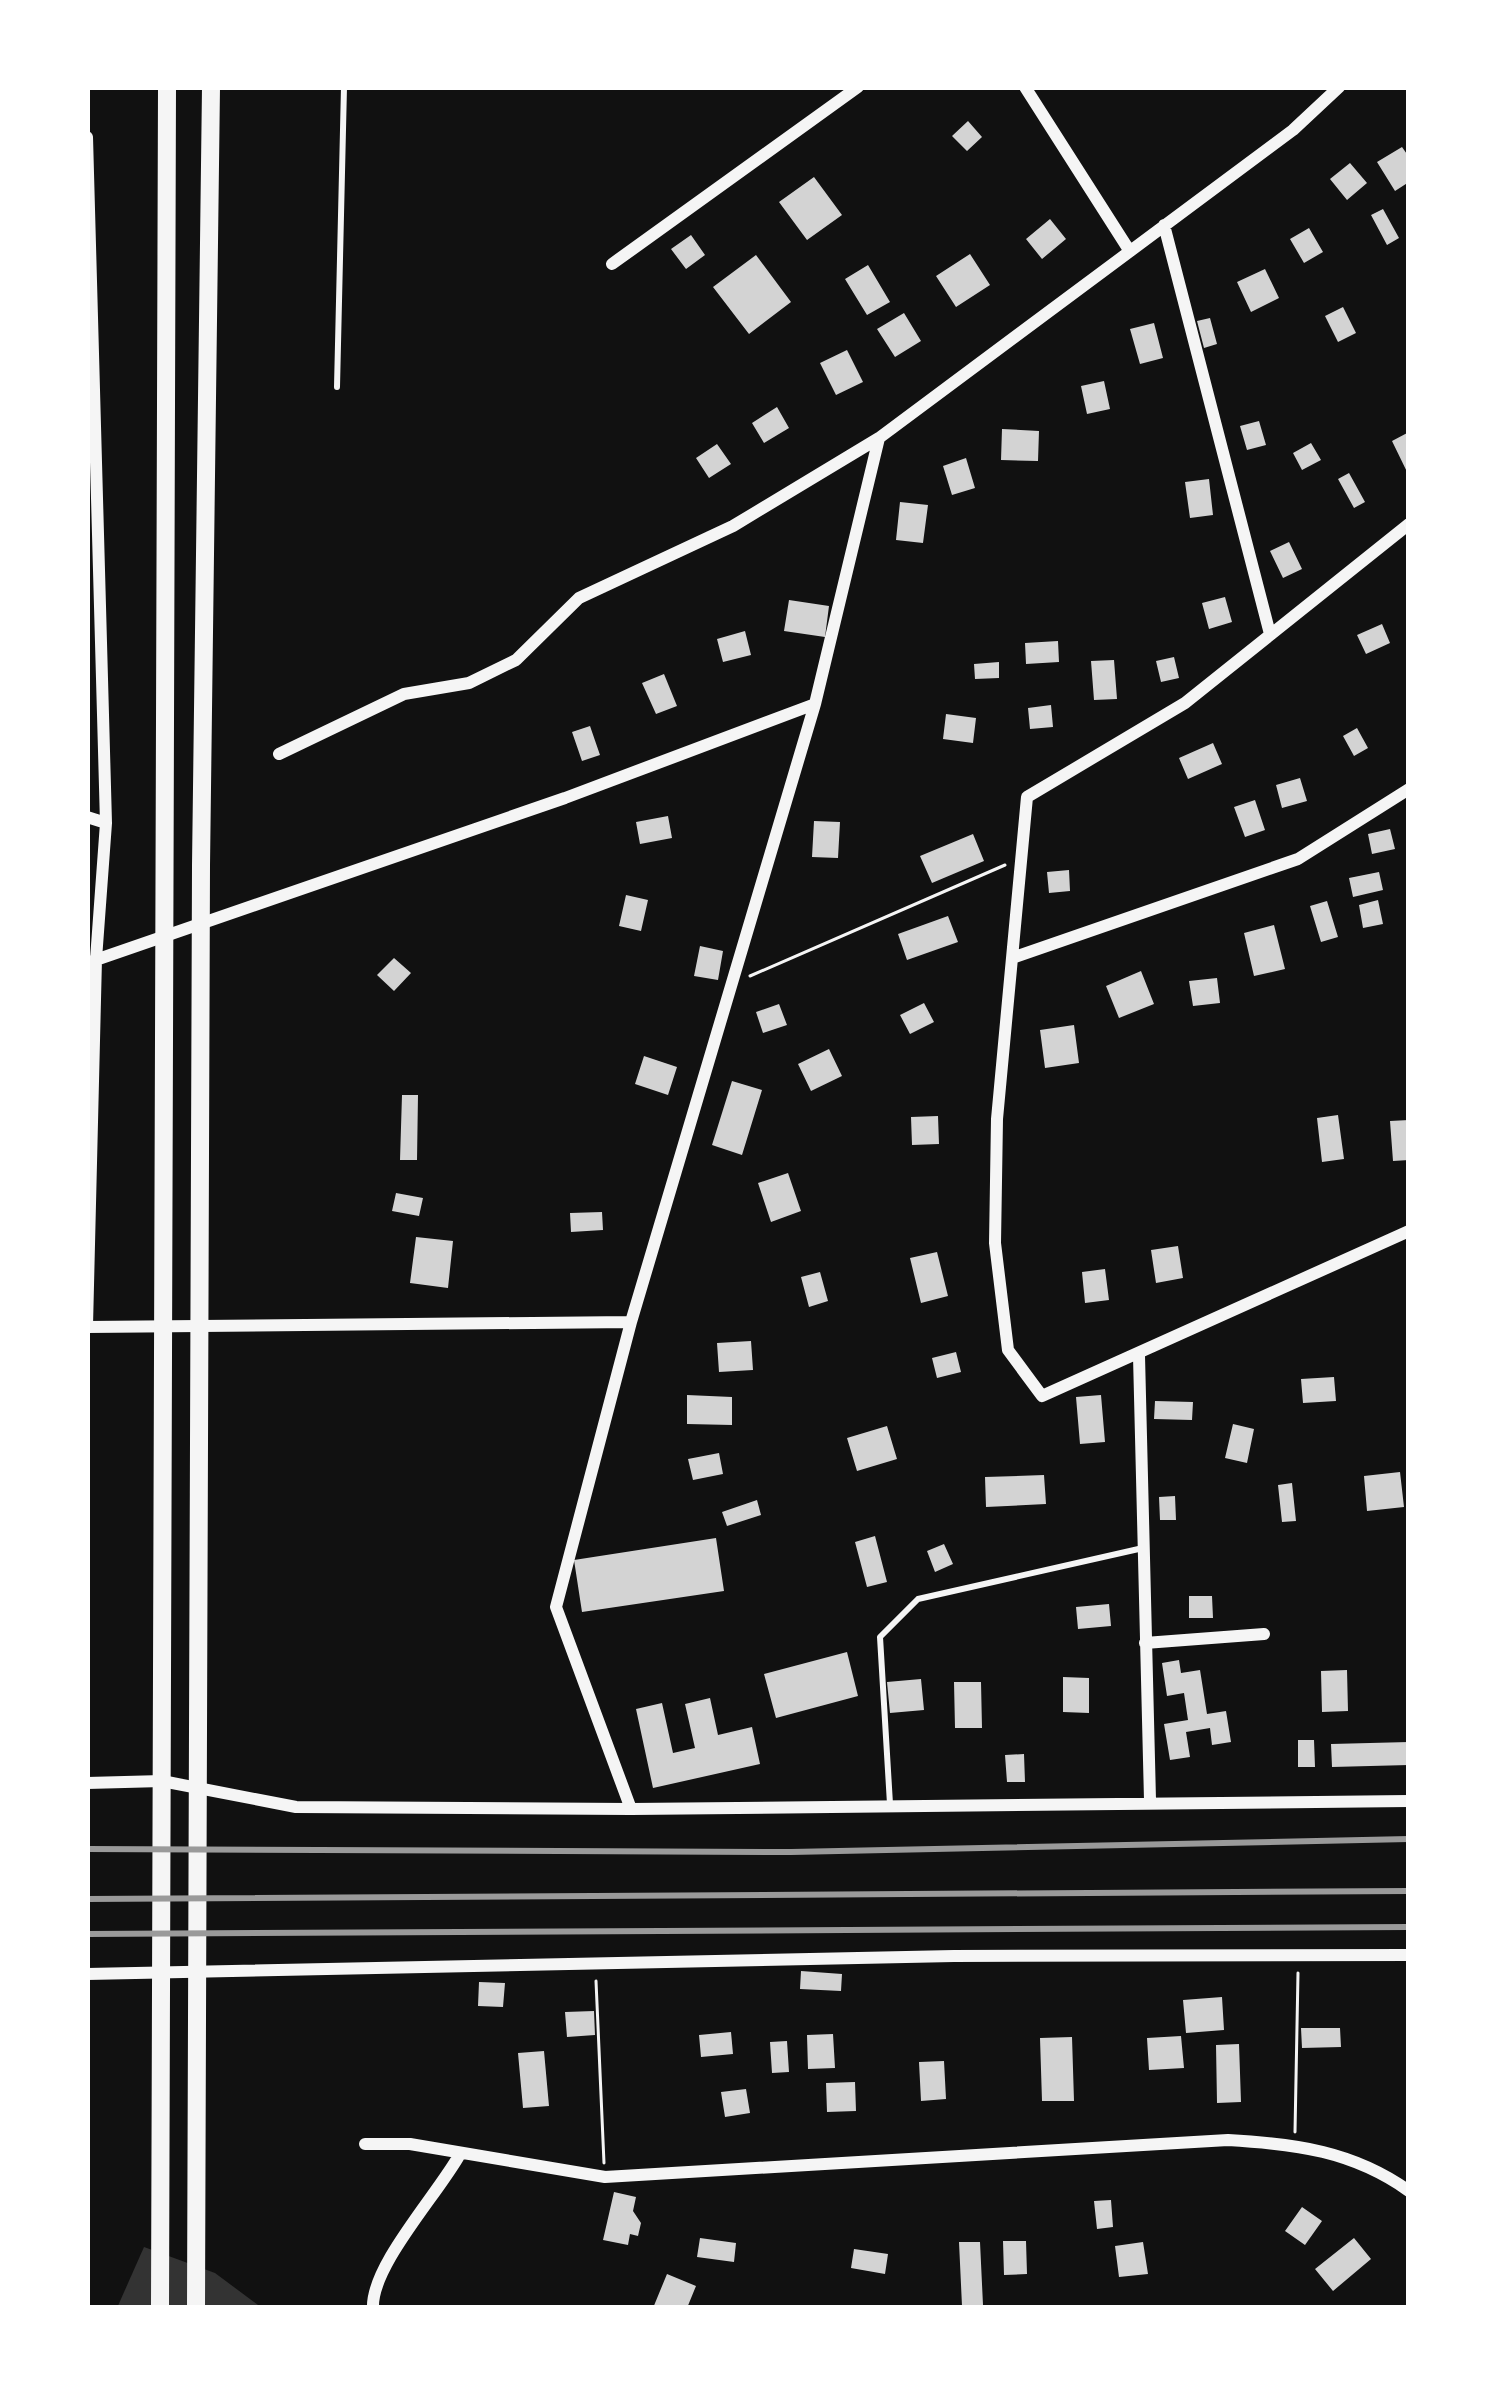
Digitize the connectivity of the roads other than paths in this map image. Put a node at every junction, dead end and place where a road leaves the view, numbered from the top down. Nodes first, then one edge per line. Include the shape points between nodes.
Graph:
1 (167, 87) edge
2 (212, 87) edge
3 (344, 87) edge
4 (858, 87) edge
5 (1025, 87) edge
6 (1339, 87) edge
7 (87, 137) edge
8 (1164, 224) junction
9 (1129, 250) junction
10 (612, 264) dead end
11 (337, 387) dead end
12 (879, 438) junction
13 (1409, 524) edge
14 (1270, 634) junction
15 (815, 704) junction
16 (279, 754) dead end
17 (1409, 789) edge
18 (87, 817) edge
19 (106, 823) junction
20 (1012, 958) junction
21 (92, 961) edge
22 (1409, 1232) edge
23 (631, 1322) junction
24 (87, 1327) edge
25 (1138, 1357) junction
26 (1143, 1548) junction
27 (1264, 1634) dead end
28 (1145, 1643) junction
29 (87, 1783) edge
30 (1150, 1801) junction
31 (1409, 1801) edge
32 (890, 1804) junction
33 (631, 1809) junction
34 (1409, 1955) edge
35 (87, 1974) edge
36 (365, 2144) dead end
37 (460, 2154) junction
38 (1409, 2191) edge
39 (160, 2308) edge
40 (196, 2308) edge
41 (373, 2308) edge

1 - 39 main road
2 - 40 main road
3 - 11 lane
4 - 10 street
5 - 9 street
6 - 8 street
7 - 19 street
8 - 9 street
8 - 14 street
9 - 12 street
12 - 15 street
12 - 16 street via 733,526 578,598 516,660 469,682 404,694
13 - 14 street
14 - 20 street via 1185,703 1027,797
15 - 21 street
15 - 23 street
17 - 20 street via 1298,859
18 - 19 street
19 - 21 street
20 - 25 street via 995,1243 1008,1350 1042,1396
21 - 24 street
22 - 25 street
23 - 24 street
23 - 33 street via 556,1607
25 - 26 street
26 - 28 street
26 - 32 lane via 918,1599 880,1637
27 - 28 street
28 - 30 street
29 - 33 street via 162,1781 296,1807
30 - 31 street
30 - 32 street
32 - 33 street
34 - 35 street
36 - 37 street
37 - 38 street via 604,2176 1143,2143 1295,2144 1363,2161
37 - 41 street via 389,2256

